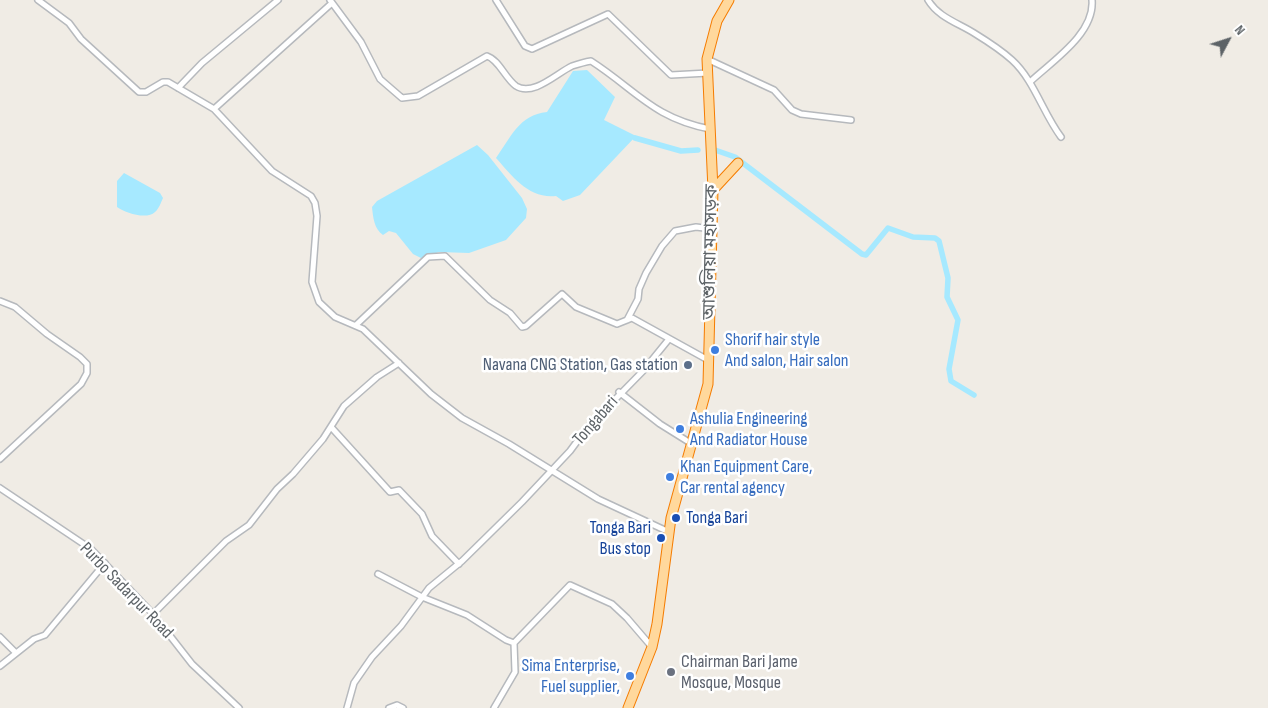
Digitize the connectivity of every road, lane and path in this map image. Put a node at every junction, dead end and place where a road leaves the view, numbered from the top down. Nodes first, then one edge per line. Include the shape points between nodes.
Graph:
1 (38, 0) edge
2 (278, 0) edge
3 (496, 0) edge
4 (729, 0) edge
5 (928, 0) edge
6 (1092, 0) edge
7 (331, 1) edge
8 (707, 59) junction
9 (708, 72) junction
10 (1030, 82) junction
11 (178, 88) junction
12 (214, 109) junction
13 (851, 120) dead end
14 (710, 129) junction
15 (1061, 137) dead end
16 (738, 163) dead end
17 (713, 190) junction
18 (712, 229) junction
19 (0, 301) edge
20 (627, 320) junction
21 (356, 325) junction
22 (669, 339) junction
23 (708, 360) junction
24 (399, 363) junction
25 (619, 392) junction
26 (331, 427) junction
27 (692, 444) junction
28 (0, 459) edge
29 (552, 470) junction
30 (0, 488) edge
31 (669, 532) junction
32 (104, 563) junction
33 (459, 564) junction
34 (378, 574) dead end
35 (422, 597) junction
36 (152, 614) junction
37 (0, 637) edge
38 (514, 643) junction
39 (652, 647) junction
40 (16, 653) junction
41 (0, 666) edge
42 (239, 708) edge
43 (347, 708) edge
44 (389, 708) edge
45 (403, 708) edge
46 (494, 708) edge
47 (628, 708) edge

1 - 11 street via 69,23 81,39 139,92 146,92 162,82
2 - 11 street via 202,63
3 - 9 street via 525,46 532,49 608,14 671,75
4 - 8 highway, আশুলিয়া মহাসড়ক via 717,21
5 - 10 street via 938,12 1012,60
6 - 10 street via 1088,19 1068,48
7 - 12 street
7 - 14 street via 361,42 377,75 402,98 418,96 487,56 510,80 524,89 541,84 572,66 591,61 666,116
8 - 9 highway, আশুলিয়া মহাসড়ক
8 - 13 street via 774,90 800,114
9 - 14 highway, আশুলিয়া মহাসড়ক
10 - 15 street via 1042,109
11 - 12 street
12 - 21 street via 272,171 311,196 317,216 312,282 319,302 335,317
14 - 17 highway, আশুলিয়া মহাসড়ক
16 - 17 highway
17 - 18 highway, আশুলিয়া মহাসড়ক
18 - 20 street via 675,231 646,273 638,300
18 - 23 highway, আশুলিয়া মহাসড়ক
19 - 28 street via 15,307 80,356 87,364 87,374 81,384
20 - 21 street via 617,324 584,311 560,294 522,327 445,256 438,255 428,257 412,270
20 - 22 street via 632,318
21 - 24 street
22 - 23 street
22 - 25 street via 643,371
23 - 27 highway, আশুলিয়া মহাসড়ক via 708,384
24 - 26 street via 358,392 337,415
24 - 29 street via 462,418
25 - 27 street, Tongabari
25 - 29 street, Tongabari
26 - 33 street via 390,492 399,490 409,500 422,514 432,536
26 - 36 street via 249,525 226,541
27 - 31 highway, আশুলিয়া মহাসড়ক
29 - 31 street via 598,499
29 - 33 street, Tongabari
30 - 32 street, Purbo Sadarpur Road via 91,549
31 - 39 highway, আশুলিয়া মহাসড়ক
32 - 36 street, Purbo Sadarpur Road
32 - 40 street via 58,622 45,635
33 - 35 street, Tongabari
34 - 35 street
35 - 38 street via 467,615
35 - 43 street, Tongabari via 354,683
36 - 42 street, Purbo Sadarpur Road via 192,664
37 - 40 street
38 - 39 street via 570,585 612,604
38 - 46 street via 515,672
39 - 47 highway, আশুলিয়া মহাসড়ক
40 - 41 street
44 - 45 street via 397,705

